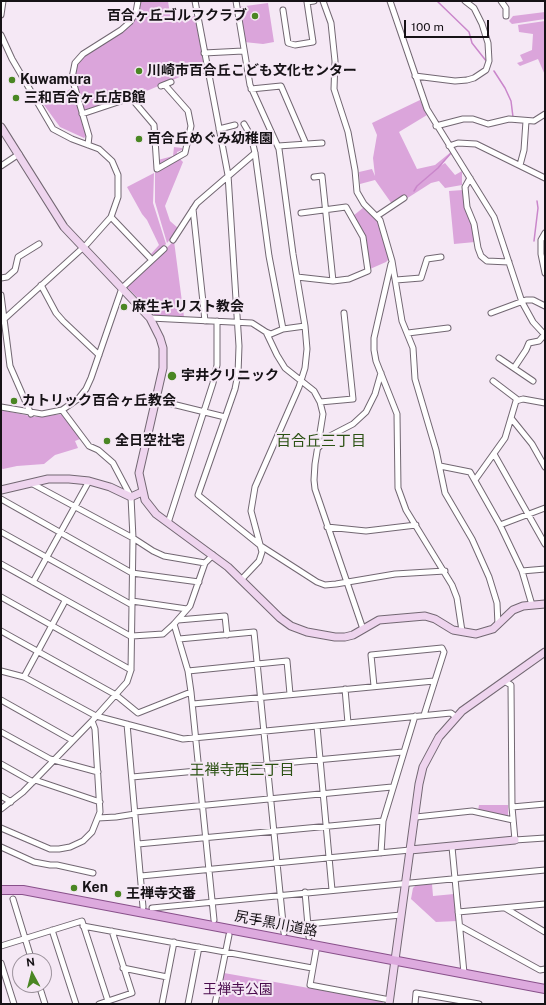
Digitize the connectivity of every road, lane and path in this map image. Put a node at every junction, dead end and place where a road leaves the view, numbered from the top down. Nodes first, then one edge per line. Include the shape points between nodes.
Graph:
1 (3, 1) edge
2 (138, 1) edge
3 (195, 1) edge
4 (236, 1) edge
5 (314, 1) edge
6 (323, 1) edge
7 (390, 1) edge
8 (465, 1) edge
9 (501, 1) edge
10 (283, 10) dead end
11 (1, 15) edge
12 (506, 16) dead end
13 (1, 35) edge
14 (243, 51) junction
15 (204, 53) junction
16 (208, 71) junction
17 (195, 73) dead end
18 (415, 76) junction
19 (171, 82) dead end
20 (251, 89) junction
21 (82, 114) junction
22 (545, 114) edge
23 (526, 121) junction
24 (244, 124) dead end
25 (235, 125) dead end
26 (436, 126) junction
27 (1, 127) edge
28 (219, 129) junction
29 (322, 143) dead end
30 (306, 144) junction
31 (88, 145) junction
32 (278, 146) junction
33 (449, 146) junction
34 (255, 152) junction
35 (19, 154) junction
36 (520, 165) junction
37 (1, 166) edge
38 (228, 175) junction
39 (314, 177) dead end
40 (470, 178) junction
41 (545, 178) edge
42 (404, 198) dead end
43 (193, 209) junction
44 (326, 210) junction
45 (301, 213) dead end
46 (377, 216) junction
47 (111, 218) junction
48 (545, 233) edge
49 (173, 240) dead end
50 (39, 244) dead end
51 (83, 248) junction
52 (164, 249) dead end
53 (441, 257) dead end
54 (152, 260) junction
55 (392, 261) junction
56 (509, 262) junction
57 (545, 273) edge
58 (1, 278) edge
59 (297, 278) junction
60 (396, 280) junction
61 (333, 281) junction
62 (41, 285) junction
63 (122, 288) junction
64 (1, 295) edge
65 (522, 302) junction
66 (545, 305) edge
67 (344, 312) dead end
68 (491, 314) dead end
69 (150, 318) junction
70 (2, 320) edge
71 (205, 321) junction
72 (217, 321) junction
73 (239, 322) junction
74 (306, 326) junction
75 (448, 328) dead end
76 (283, 329) junction
77 (266, 332) junction
78 (408, 333) junction
79 (545, 334) edge
80 (99, 355) junction
81 (499, 358) dead end
82 (514, 368) junction
83 (381, 372) junction
84 (302, 380) junction
85 (493, 381) dead end
86 (533, 381) dead end
87 (156, 400) junction
88 (518, 400) junction
89 (320, 402) junction
90 (545, 403) edge
91 (1, 407) edge
92 (62, 410) junction
93 (204, 412) junction
94 (31, 414) junction
95 (225, 417) junction
96 (511, 418) junction
97 (317, 452) junction
98 (494, 454) junction
99 (440, 466) junction
100 (545, 467) edge
101 (475, 480) junction
102 (89, 481) junction
103 (31, 483) junction
104 (1, 490) edge
105 (142, 492) junction
106 (131, 497) junction
107 (1, 499) edge
108 (75, 506) junction
109 (545, 508) edge
110 (528, 514) junction
111 (168, 523) junction
112 (416, 525) junction
113 (500, 525) junction
114 (327, 527) junction
115 (1, 532) edge
116 (61, 532) junction
117 (133, 538) junction
118 (545, 544) edge
119 (261, 546) junction
120 (213, 555) junction
121 (47, 557) junction
122 (205, 563) junction
123 (1, 564) edge
124 (545, 569) edge
125 (522, 571) junction
126 (445, 572) junction
127 (132, 573) junction
128 (241, 580) junction
129 (33, 582) junction
130 (198, 582) junction
131 (346, 582) junction
132 (1, 597) edge
133 (65, 601) junction
134 (132, 603) junction
135 (545, 604) edge
136 (532, 605) junction
137 (187, 609) junction
138 (176, 622) junction
139 (498, 624) junction
140 (52, 626) junction
141 (363, 629) junction
142 (1, 630) edge
143 (462, 631) junction
144 (227, 634) junction
145 (132, 636) junction
146 (179, 640) junction
147 (38, 651) junction
148 (545, 652) edge
149 (257, 664) junction
150 (131, 670) junction
151 (1, 671) edge
152 (188, 671) junction
153 (24, 677) junction
154 (434, 681) junction
155 (504, 681) junction
156 (374, 686) junction
157 (345, 689) junction
158 (191, 692) junction
159 (290, 694) junction
160 (116, 695) junction
161 (260, 697) junction
162 (1, 700) edge
163 (193, 704) junction
164 (424, 715) junction
165 (96, 716) junction
166 (415, 716) junction
167 (456, 717) junction
168 (92, 721) junction
169 (348, 723) junction
170 (127, 724) junction
171 (317, 726) junction
172 (264, 731) junction
173 (1, 732) edge
174 (196, 737) junction
175 (72, 740) junction
176 (403, 752) junction
177 (54, 760) junction
178 (320, 760) junction
179 (1, 764) edge
180 (267, 765) junction
181 (199, 771) junction
182 (98, 772) junction
183 (132, 777) junction
184 (34, 781) junction
185 (392, 787) junction
186 (324, 794) junction
187 (1, 796) edge
188 (270, 799) junction
189 (11, 802) junction
190 (100, 802) junction
191 (545, 804) edge
192 (202, 805) junction
193 (512, 807) junction
194 (1, 809) edge
195 (135, 813) junction
196 (416, 817) junction
197 (98, 818) junction
198 (513, 820) junction
199 (383, 821) junction
200 (326, 826) junction
201 (1, 828) edge
202 (273, 831) junction
203 (205, 837) junction
204 (545, 838) edge
205 (515, 840) junction
206 (138, 844) junction
207 (452, 846) junction
208 (1, 847) edge
209 (410, 850) junction
210 (381, 853) junction
211 (329, 858) junction
212 (276, 863) junction
213 (210, 870) junction
214 (545, 870) edge
215 (93, 873) dead end
216 (141, 876) junction
217 (455, 879) junction
218 (406, 883) junction
219 (1, 890) edge
220 (332, 890) junction
221 (305, 892) junction
222 (279, 894) junction
223 (13, 899) dead end
224 (212, 901) junction
225 (545, 904) edge
226 (143, 907) dead end
227 (152, 908) dead end
228 (504, 908) junction
229 (458, 912) junction
230 (401, 915) junction
231 (214, 920) dead end
232 (308, 924) junction
233 (83, 926) junction
234 (460, 926) junction
235 (52, 930) junction
236 (112, 931) junction
237 (545, 932) edge
238 (284, 933) dead end
239 (229, 935) dead end
240 (309, 937) dead end
241 (24, 939) junction
242 (174, 942) junction
243 (316, 945) junction
244 (1, 946) edge
245 (199, 947) junction
246 (225, 952) junction
247 (29, 953) edge
248 (396, 961) junction
249 (1, 963) edge
250 (123, 968) junction
251 (312, 968) junction
252 (545, 969) edge
253 (464, 973) junction
254 (167, 977) junction
255 (545, 989) edge
256 (42, 993) edge
257 (108, 1001) junction
258 (450, 1001) edge
259 (389, 1002) edge
260 (14, 1004) edge
261 (45, 1004) edge
262 (76, 1004) edge
263 (99, 1004) edge
264 (162, 1004) edge
265 (188, 1004) edge
266 (215, 1004) edge
267 (414, 1004) edge
268 (479, 1004) edge

1 - 11 street
2 - 21 street via 136,12 130,22 75,62 72,78
3 - 15 street
4 - 14 street
5 - 10 street via 307,2 313,42 295,46 288,44 287,20
6 - 46 street via 331,23 335,61 334,89 348,132 357,192 364,204
7 - 18 street
8 - 18 street via 474,8 488,43 489,61 486,70 467,80
9 - 12 street via 506,8
13 - 31 street via 53,129
14 - 15 street
14 - 20 street
15 - 16 street
16 - 17 street
16 - 28 street
18 - 26 street
19 - 21 street via 163,85 188,111 191,126 185,153 157,169 154,125 133,97
20 - 30 street via 281,86
20 - 32 street
21 - 31 street via 89,136
22 - 23 street via 537,120
23 - 26 street via 509,119 488,124 463,119
23 - 36 street
24 - 34 street via 251,136
25 - 28 street
26 - 33 street
27 - 35 street
28 - 38 street
29 - 30 street
30 - 32 street
31 - 47 street via 106,154 116,168 118,197
32 - 59 street
33 - 36 street via 458,143 476,144
33 - 40 street
34 - 38 street
34 - 76 street via 269,256
35 - 37 street
35 - 51 street via 64,227
36 - 41 street
38 - 43 street
38 - 73 street
39 - 44 street via 322,176
40 - 56 street via 494,217
40 - 56 street via 464,187 481,256 487,261
42 - 46 street
43 - 49 street
43 - 71 street
44 - 45 street
44 - 61 street
44 - 61 street via 346,207 363,236 368,271 349,279
46 - 55 street
47 - 51 street
47 - 54 street
48 - 57 street via 541,240 541,254
50 - 58 street via 18,257 15,270 7,278
51 - 62 street
51 - 63 street
52 - 54 street
53 - 60 street via 427,259 421,278
54 - 63 street
55 - 60 street
55 - 83 street via 374,338 374,350
56 - 65 street
59 - 61 street
59 - 74 street
60 - 78 street via 402,321
62 - 70 street
62 - 80 street via 56,313
63 - 69 street
63 - 80 street
64 - 70 street
65 - 66 street via 533,300
65 - 68 street
65 - 79 street via 533,322
67 - 89 street via 353,399
69 - 71 street
69 - 87 street via 160,338 163,359
70 - 94 street via 10,366
71 - 72 street
72 - 73 street
72 - 93 street via 217,365
73 - 77 street via 252,323
73 - 95 street via 238,374
74 - 76 street
74 - 84 street via 307,349
75 - 78 street
76 - 77 street via 271,334
77 - 84 street via 280,361
78 - 99 street via 413,348 415,379
79 - 82 street via 539,341 529,343
80 - 92 street via 86,389 78,399
81 - 82 street
82 - 86 street
83 - 97 street via 375,394 366,412 353,424 326,438
83 - 112 street via 397,414 398,488
84 - 89 street via 314,391
84 - 119 street via 255,487 251,511
85 - 88 street
87 - 93 street
87 - 105 street via 139,467
88 - 90 street
88 - 96 street
89 - 97 street via 323,414
91 - 94 street
92 - 94 street
92 - 106 street via 88,446 98,450 113,463
93 - 95 street
93 - 111 street
95 - 119 street via 198,495
96 - 98 street via 505,438
96 - 100 street via 532,444
97 - 114 street via 314,480
98 - 101 street
98 - 110 street
99 - 101 street via 470,472
99 - 139 street via 445,493 472,539 489,577 497,603
101 - 113 street
102 - 103 street via 48,479
102 - 106 street
102 - 108 street
103 - 104 street
103 - 108 street
105 - 106 street
105 - 111 street via 148,504
106 - 117 street
107 - 116 street
108 - 116 street
108 - 117 street
109 - 110 street
110 - 113 street
110 - 118 street
111 - 120 street
112 - 114 street via 366,531
112 - 126 street
113 - 125 street
114 - 131 street
115 - 121 street
116 - 121 street
116 - 127 street
117 - 122 street via 164,556
117 - 127 street
119 - 128 street via 259,561
119 - 131 street via 317,582 325,585
120 - 122 street
120 - 128 street
121 - 129 street
121 - 134 street
122 - 130 street
123 - 129 street
124 - 125 street
125 - 136 street
126 - 131 street via 395,574
126 - 143 street via 457,598
127 - 130 street
127 - 134 street
128 - 141 street via 291,626 335,637 354,635
129 - 133 street
130 - 137 street via 193,601
131 - 141 street
132 - 140 street
133 - 140 street
133 - 145 street
134 - 137 street
134 - 145 street
135 - 136 street
136 - 139 street via 513,610
137 - 138 street
138 - 144 street via 225,616
138 - 145 street via 163,634
138 - 146 street
139 - 143 street via 484,633
140 - 147 street
140 - 150 street
141 - 143 street via 379,620 425,616 453,630
142 - 147 street
144 - 146 street
144 - 149 street via 254,632
145 - 150 street
146 - 152 street
147 - 153 street
147 - 160 street
148 - 155 street
149 - 152 street
149 - 159 street via 286,661
149 - 161 street
150 - 160 street via 127,682
151 - 153 street
152 - 158 street
153 - 165 street
154 - 156 street
154 - 156 street via 444,652 442,648 371,655
154 - 164 street
155 - 167 street
155 - 193 street via 511,685
156 - 157 street
157 - 159 street
157 - 169 street
158 - 160 street via 138,713
158 - 163 street
159 - 161 street
160 - 165 street
161 - 163 street
161 - 172 street
162 - 175 street
163 - 174 street
164 - 166 street
164 - 167 street via 451,713
165 - 168 street
165 - 170 street
166 - 169 street
166 - 176 street
167 - 196 street via 439,737 423,767
168 - 175 street
168 - 182 street via 96,729
169 - 171 street
170 - 174 street via 179,738
170 - 183 street
171 - 172 street
171 - 178 street
172 - 174 street
172 - 180 street
173 - 177 street
174 - 181 street
175 - 177 street
176 - 178 street
176 - 185 street
177 - 182 street
177 - 184 street
178 - 180 street
178 - 186 street
179 - 184 street
180 - 181 street
180 - 188 street
181 - 183 street
181 - 192 street
182 - 190 street
183 - 195 street
184 - 189 street
184 - 190 street
185 - 186 street
185 - 199 street
186 - 188 street
186 - 200 street
187 - 189 street
188 - 192 street
188 - 202 street
189 - 194 street
190 - 197 street
191 - 193 street
192 - 195 street
192 - 203 street
193 - 198 street
195 - 197 street
195 - 206 street
196 - 198 street via 472,812
196 - 209 street
197 - 201 street via 92,832 83,841 59,849 50,849
198 - 205 street
199 - 200 street
199 - 210 street
200 - 202 street
200 - 211 street
202 - 203 street
202 - 212 street
203 - 206 street
203 - 213 street
204 - 205 street
205 - 207 street
206 - 216 street
207 - 209 street
207 - 217 street
208 - 215 street via 34,862
209 - 210 street
209 - 218 street
210 - 211 street
211 - 212 street
211 - 220 street
212 - 213 street
212 - 222 street
213 - 216 street
213 - 224 street
214 - 217 street
216 - 226 street
217 - 218 street
217 - 229 street
218 - 220 street
218 - 230 street
219 - 243 main road, 尻手黒川道路 via 23,890
220 - 221 street
221 - 222 street
221 - 232 street
222 - 224 street
222 - 238 street
223 - 241 street
224 - 227 street
224 - 231 street
225 - 228 street
228 - 229 street
228 - 237 street
229 - 234 street
230 - 232 street
230 - 248 street
232 - 240 street
233 - 235 street via 82,921
233 - 236 street
233 - 257 street
234 - 252 street via 540,970
234 - 253 street
235 - 241 street
235 - 262 street
236 - 242 street
236 - 250 street
239 - 246 street
241 - 244 street
241 - 247 street
242 - 245 street
242 - 254 street
243 - 248 main road, 尻手黒川道路
243 - 251 street
245 - 246 street
245 - 265 street
246 - 251 street
246 - 266 street
248 - 253 main road, 尻手黒川道路
248 - 259 street
249 - 260 street
250 - 254 street
250 - 257 street via 132,993
251 - 259 street via 310,985
253 - 255 main road, 尻手黒川道路
254 - 264 street
256 - 261 street
257 - 263 street
258 - 267 street via 416,993
258 - 268 street

